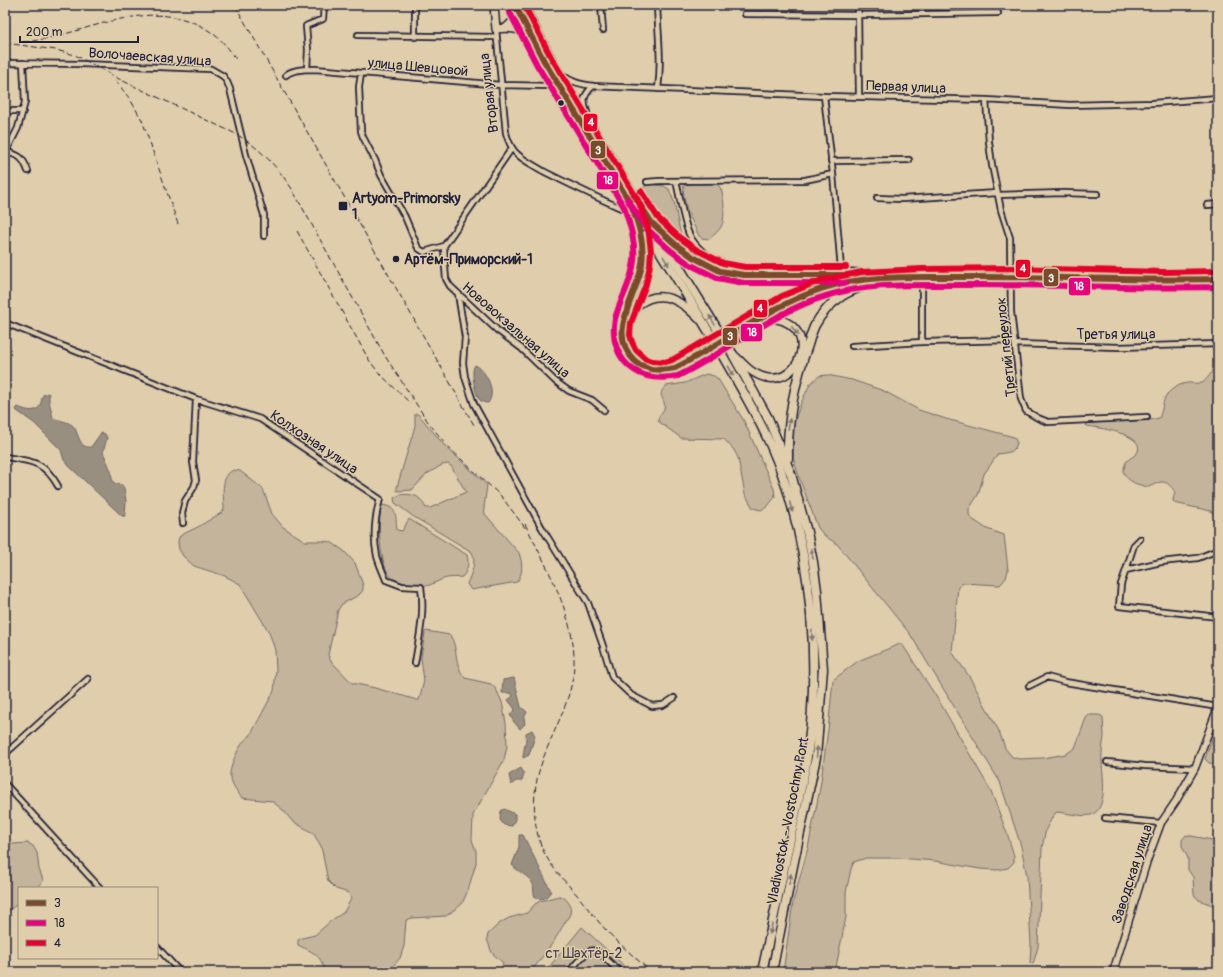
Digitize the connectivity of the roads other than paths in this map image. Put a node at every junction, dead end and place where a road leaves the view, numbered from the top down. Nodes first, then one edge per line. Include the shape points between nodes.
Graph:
1 (324, 5) edge
2 (415, 5) edge
3 (494, 5) edge
4 (601, 5) edge
5 (657, 5) edge
6 (858, 5) edge
7 (518, 6) edge
8 (998, 13) dead end
9 (745, 14) dead end
10 (858, 15) junction
11 (506, 28) junction
12 (603, 30) dead end
13 (496, 33) junction
14 (530, 34) junction
15 (358, 35) dead end
16 (415, 36) junction
17 (5, 63) edge
18 (23, 63) junction
19 (307, 69) junction
20 (559, 71) junction
21 (361, 74) junction
22 (286, 75) dead end
23 (501, 85) junction
24 (549, 86) dead end
25 (593, 86) junction
26 (658, 89) junction
27 (824, 96) junction
28 (859, 97) junction
29 (1218, 98) edge
30 (986, 100) junction
31 (5, 111) edge
32 (23, 111) junction
33 (593, 128) junction
34 (512, 148) junction
35 (5, 152) edge
36 (909, 160) dead end
37 (831, 161) junction
38 (28, 171) dead end
39 (833, 174) junction
40 (676, 181) junction
41 (647, 182) dead end
42 (998, 194) junction
43 (1097, 194) dead end
44 (877, 198) dead end
45 (631, 204) junction
46 (1218, 204) edge
47 (1207, 205) dead end
48 (621, 208) dead end
49 (652, 223) junction
50 (264, 236) dead end
51 (444, 246) junction
52 (842, 271) junction
53 (1012, 276) junction
54 (887, 277) junction
55 (922, 277) junction
56 (901, 278) junction
57 (1218, 279) edge
58 (458, 294) junction
59 (761, 318) junction
60 (5, 323) edge
61 (705, 324) junction
62 (622, 336) junction
63 (922, 342) junction
64 (1014, 342) junction
65 (1218, 344) edge
66 (852, 346) dead end
67 (732, 353) junction
68 (196, 399) junction
69 (604, 410) dead end
70 (1147, 417) dead end
71 (5, 457) edge
72 (788, 463) junction
73 (58, 486) dead end
74 (183, 523) dead end
75 (1140, 539) dead end
76 (1218, 550) edge
77 (1126, 570) junction
78 (1218, 617) edge
79 (415, 663) dead end
80 (88, 679) dead end
81 (1029, 686) dead end
82 (674, 698) dead end
83 (1218, 707) edge
84 (5, 754) edge
85 (1107, 762) dead end
86 (1195, 768) junction
87 (5, 784) edge
88 (1105, 818) dead end
89 (1161, 823) junction
90 (99, 887) edge
91 (158, 948) edge
92 (180, 972) edge
93 (569, 972) edge
94 (620, 972) edge
95 (762, 972) edge
96 (772, 972) edge
97 (1113, 972) edge

1 - 19 street via 323,19 306,26
2 - 16 street
3 - 13 main road, Вторая улица
4 - 12 street
5 - 26 street via 660,55
6 - 10 street
7 - 11 main road via 513,20
7 - 14 highway, Vladivostok - Vostochny Port
7 - 20 highway, Vladivostok - Vostochny Port
8 - 10 street
9 - 10 street
10 - 28 street
11 - 13 main road
11 - 14 main road
13 - 16 street
13 - 23 street, Вторая улица
14 - 45 highway, Vladivostok - Vostochny Port
15 - 16 street
17 - 18 street, Волочаевская улица
18 - 32 street
18 - 50 street, Волочаевская улица via 211,69 219,73 230,89 246,156 264,215
19 - 21 street, улица Шевцовой
19 - 22 street, улица Шевцовой
20 - 25 street, Первая улица via 569,80
20 - 33 highway, Vladivostok - Vostochny Port
21 - 23 street, улица Шевцовой
21 - 51 street via 359,87 363,137 389,192 402,211 418,248 424,252
23 - 24 street, улица Шевцовой
23 - 34 street, Вторая улица via 506,132
25 - 26 street, Первая улица
25 - 33 street via 583,100
26 - 27 street, Первая улица
27 - 28 street, Первая улица
27 - 37 street
28 - 30 street, Первая улица
29 - 30 street, Первая улица via 1070,105
30 - 42 street, Третий переулок via 989,142
31 - 32 street
32 - 35 street via 18,128
33 - 49 highway, Vladivostok - Vostochny Port
34 - 48 street, Вторая улица via 528,162
34 - 51 street
35 - 38 street via 19,156
36 - 37 street
37 - 39 street
39 - 40 street via 805,180
39 - 52 street
40 - 41 street
40 - 52 street via 689,234 696,247 708,255 745,269
42 - 43 street
42 - 44 street
42 - 53 street, Третий переулок via 1010,238
45 -> 61 highway, Vladivostok - Vostochny Port
45 - 62 highway via 643,251 638,282 623,321
46 - 47 street
49 - 54 main road via 693,257 720,271 744,275
67 -> 49 highway, Vladivostok - Vostochny Port
51 - 58 street, Нововокзальная улица via 446,279
52 - 54 street via 881,273
53 - 55 main road
53 - 57 main road
53 - 64 street, Третий переулок via 1011,312
54 - 56 main road
55 - 56 main road
55 - 63 street
56 - 59 main road via 864,280 824,288 786,303
72 -> 56 highway via 787,438 792,402 815,325 843,295 858,288
58 - 69 street, Нововокзальная улица via 555,381 569,391 592,400
58 - 82 street via 465,337 465,377 474,404 542,528 588,603 612,677 631,695 652,706 663,705
59 - 62 main road, bridge via 701,354 666,370 642,366 629,355
59 -> 67 main road via 774,317 796,330 802,352 791,371 773,378 763,377 752,372
60 - 68 street, Колхозная улица
61 - 62 main road via 687,307 672,299 650,298 634,309 626,321
61 -> 95 highway, Vladivostok - Vostochny Port via 752,408 780,470 799,537 810,601 813,668 811,734
63 - 64 street, Третья улица
63 - 66 street, Третья улица
64 - 65 street, Третья улица via 1119,347
64 - 70 street, Третий переулок via 1021,399 1026,411 1038,418 1048,422
67 - 72 highway, Vladivostok - Vostochny Port via 768,418
68 - 74 street via 193,462 196,480 185,501
68 - 79 street, Колхозная улица via 260,418 380,499 376,522 376,546 386,580 402,586 421,587 423,596
71 - 73 street via 34,462 52,475
96 -> 72 highway, Vladivostok - Vostochny Port via 816,757 823,669 813,562
75 - 77 street via 1134,546
76 - 77 street via 1198,558
77 - 78 street via 1121,584 1119,606
80 - 84 street
81 - 83 street via 1047,677
83 - 86 street, Заводская улица
85 - 86 street
86 - 89 street, Заводская улица
87 - 90 street
88 - 89 street
89 - 97 street, Заводская улица
91 - 92 street
93 - 94 street via 584,954 594,950

